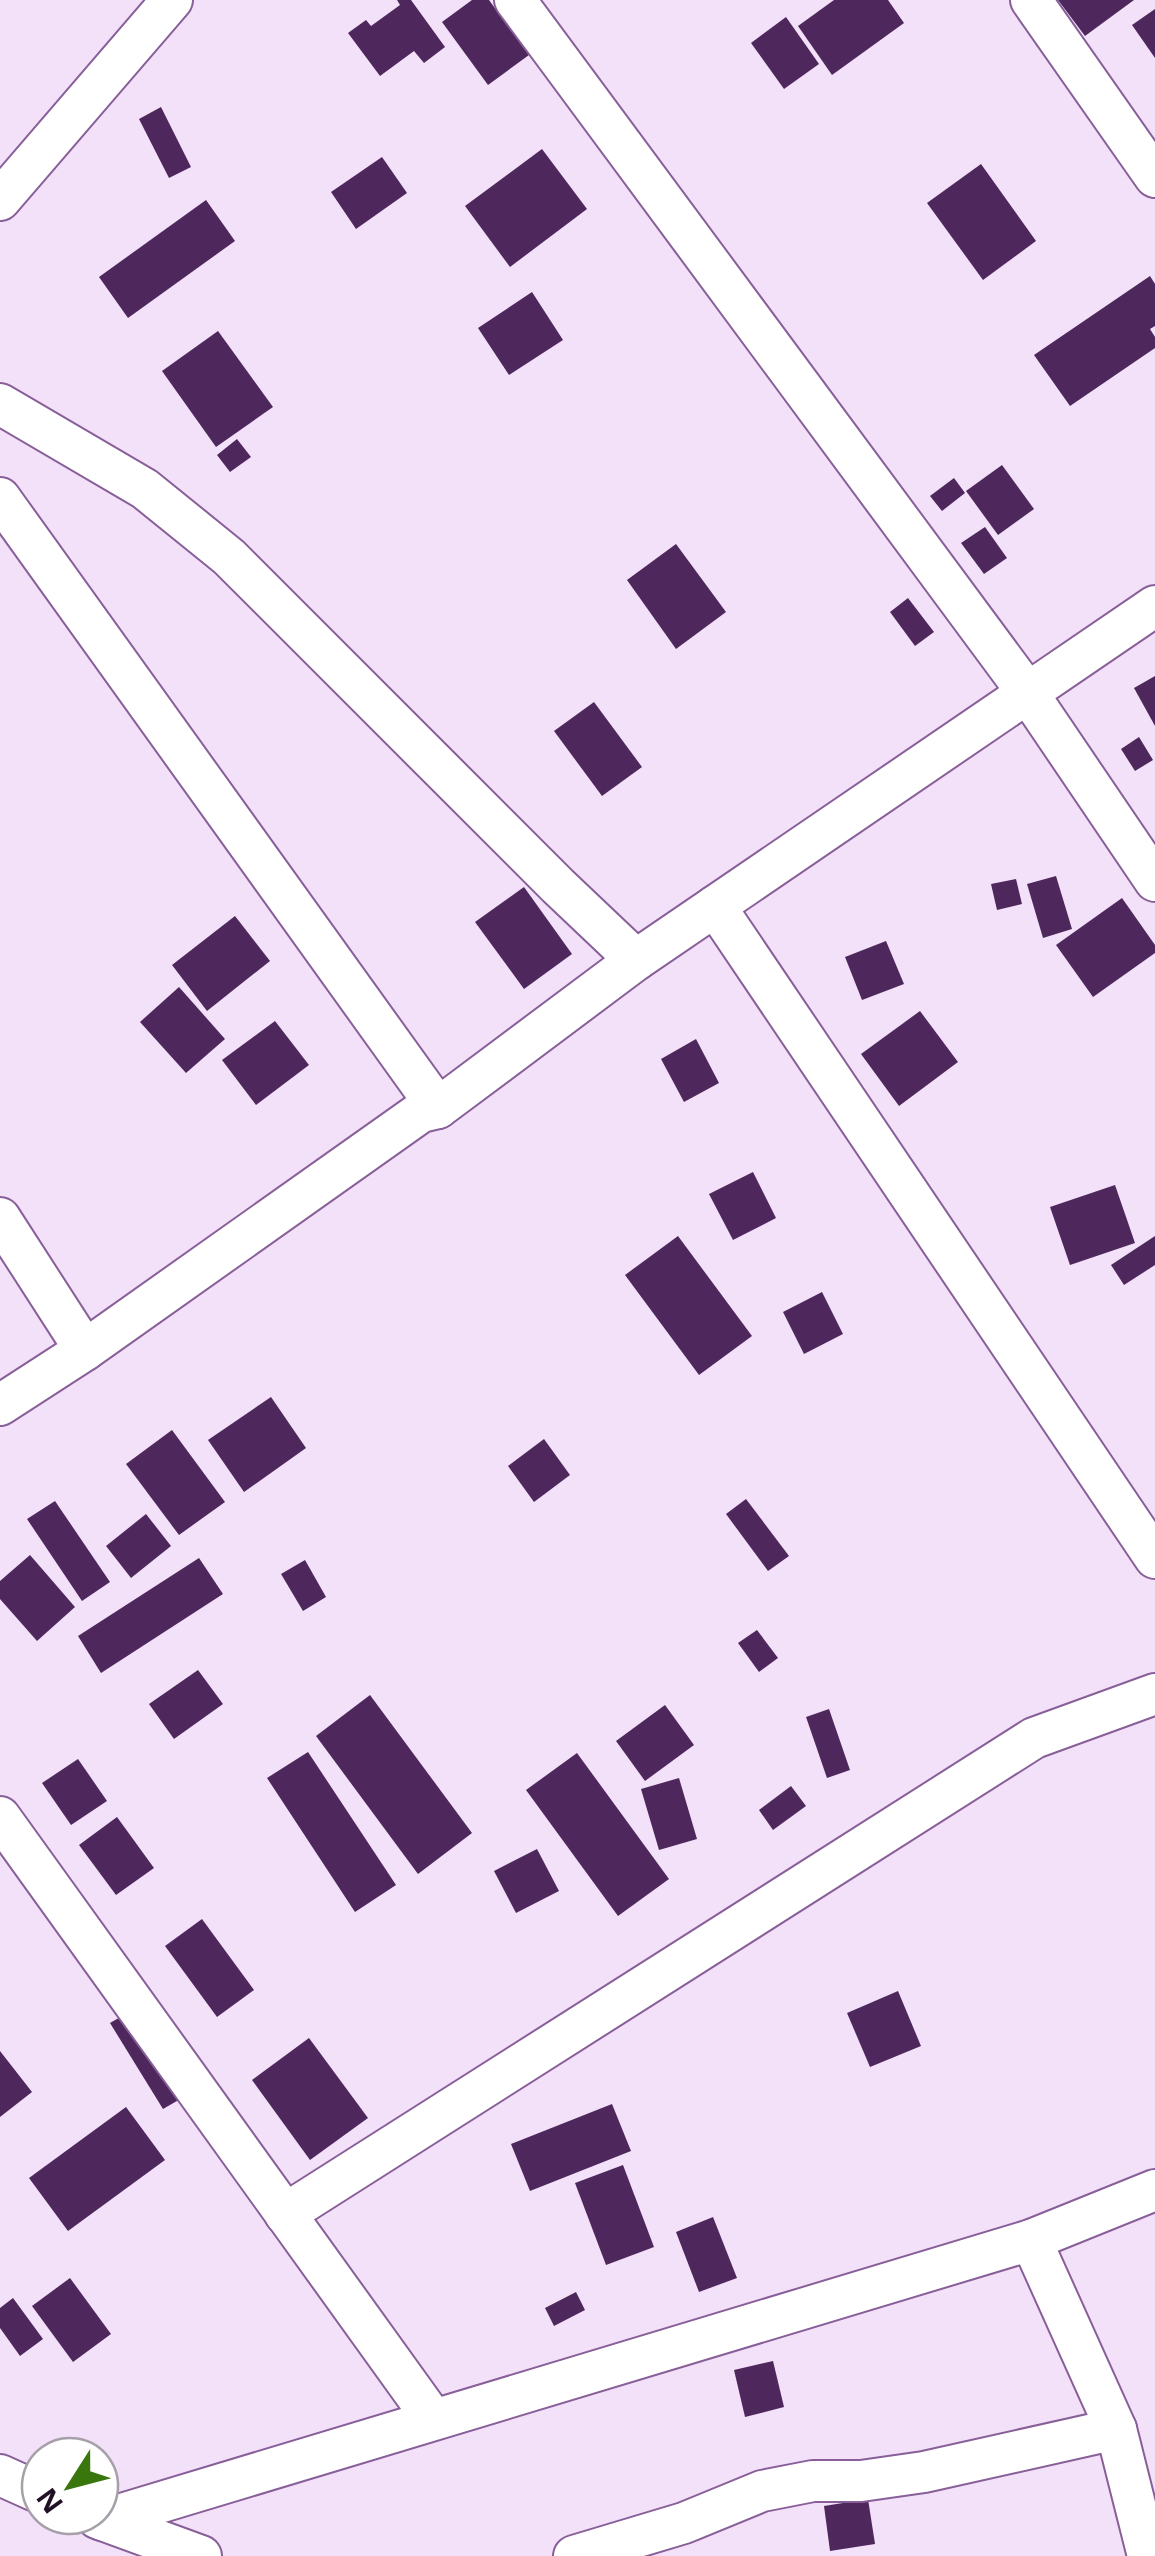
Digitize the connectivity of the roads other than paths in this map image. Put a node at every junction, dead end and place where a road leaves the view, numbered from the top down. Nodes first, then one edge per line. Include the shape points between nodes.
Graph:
1 (172, 0) edge
2 (515, 0) edge
3 (1031, 0) edge
4 (1155, 177) edge
5 (0, 200) edge
6 (0, 404) edge
7 (0, 498) edge
8 (1155, 606) edge
9 (1027, 692) junction
10 (1155, 882) edge
11 (715, 906) junction
12 (636, 960) junction
13 (438, 1108) junction
14 (0, 1218) edge
15 (85, 1350) junction
16 (0, 1405) edge
17 (1155, 1558) edge
18 (1155, 1694) edge
19 (0, 1817) edge
20 (1155, 2190) edge
21 (286, 2214) junction
22 (1031, 2240) junction
23 (432, 2419) junction
24 (1116, 2429) junction
25 (120, 2511) edge
26 (120, 2526) edge
27 (201, 2556) edge
28 (574, 2556) edge
29 (1148, 2556) edge

1 - 5 street
2 - 9 street
3 - 4 street
6 - 12 street via 145,489 229,557
7 - 13 street
8 - 9 street
9 - 10 street
9 - 11 street
11 - 12 street
11 - 17 street
12 - 13 street
13 - 15 street via 421,1112
14 - 15 street
15 - 16 street
18 - 21 street via 1034,1738
19 - 21 street
20 - 22 street
21 - 23 street
22 - 23 street
22 - 24 street
23 - 25 street
24 - 28 street via 924,2472 762,2491 684,2524
24 - 29 street
26 - 27 street

